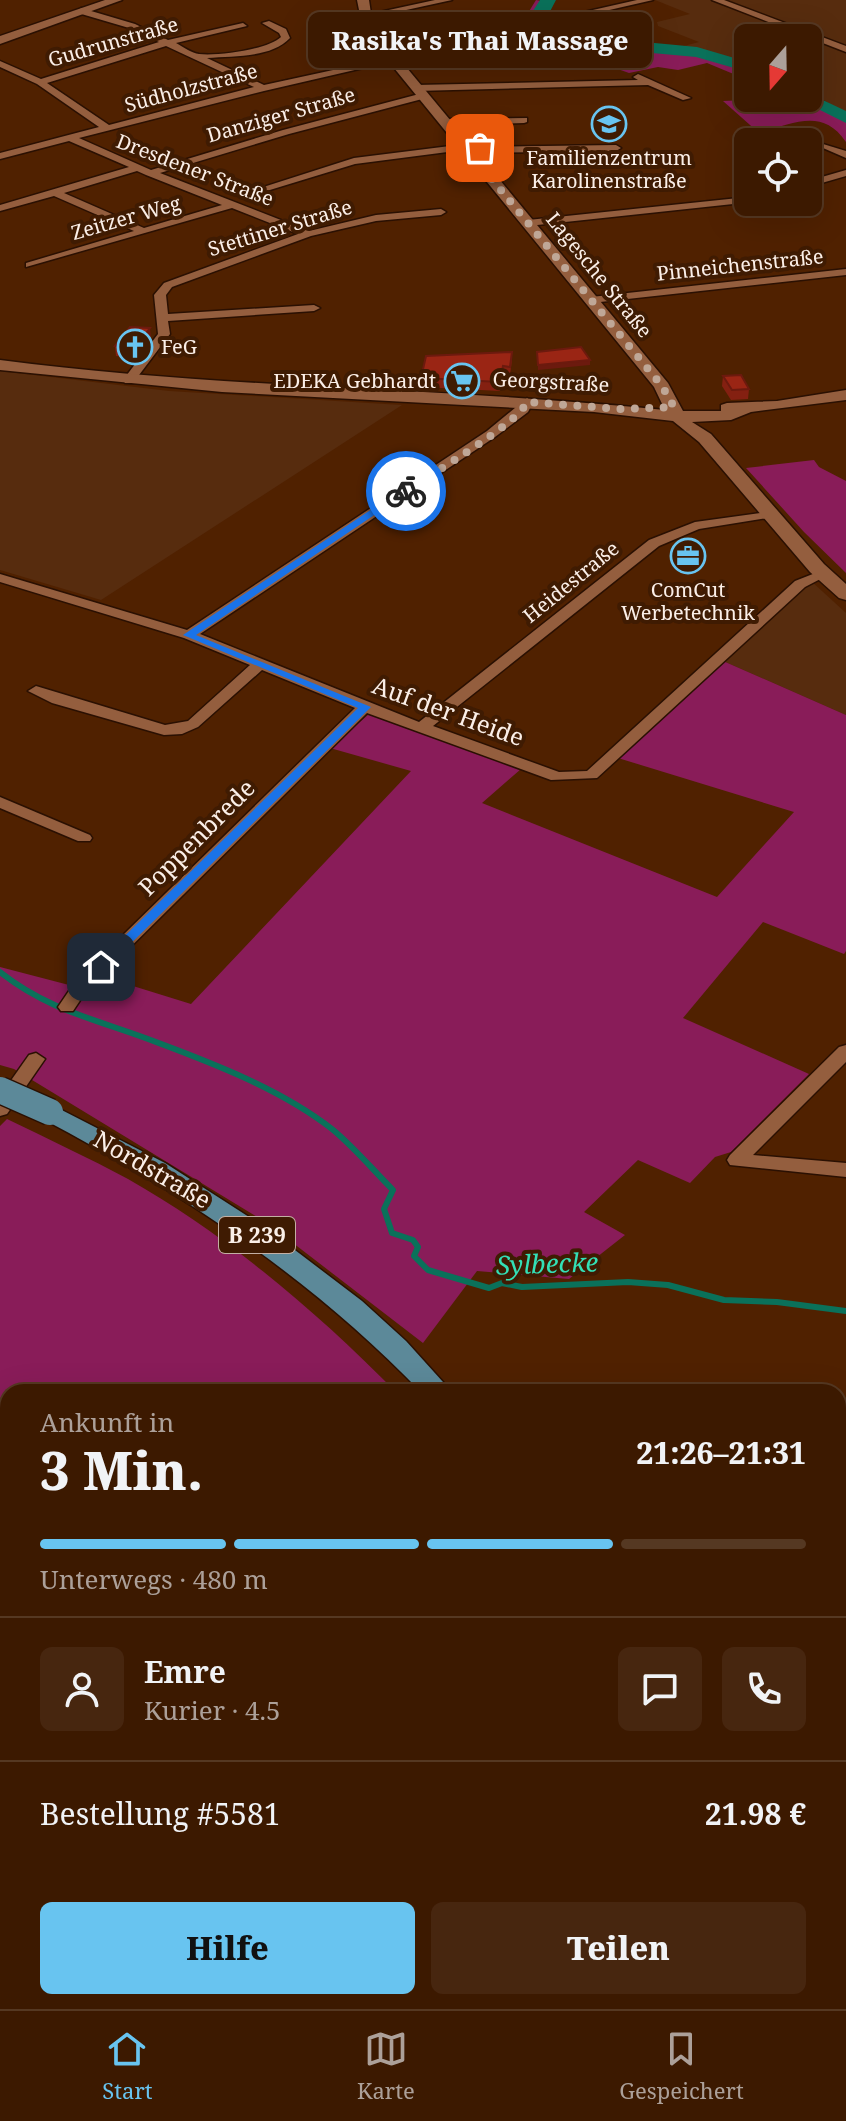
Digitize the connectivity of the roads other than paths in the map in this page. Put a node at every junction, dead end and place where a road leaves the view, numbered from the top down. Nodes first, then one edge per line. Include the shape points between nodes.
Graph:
1 (116, 0) edge
2 (363, 0) edge
3 (448, 0) edge
4 (649, 0) edge
5 (716, 0) edge
6 (81, 11) junction
7 (365, 16) junction
8 (557, 19) dead end
9 (266, 23) dead end
10 (243, 26) dead end
11 (0, 40) edge
12 (165, 43) junction
13 (846, 49) edge
14 (196, 57) junction
15 (393, 60) junction
16 (0, 64) edge
17 (630, 74) dead end
18 (40, 82) junction
19 (645, 83) junction
20 (263, 88) junction
21 (420, 92) junction
22 (686, 98) dead end
23 (524, 120) dead end
24 (445, 122) junction
25 (108, 129) junction
26 (70, 138) junction
27 (826, 146) dead end
28 (467, 148) junction
29 (616, 148) dead end
30 (846, 155) edge
31 (0, 156) edge
32 (137, 168) junction
33 (150, 173) junction
34 (846, 173) edge
35 (274, 178) dead end
36 (822, 180) edge
37 (287, 181) junction
38 (256, 191) dead end
39 (54, 192) junction
40 (734, 201) edge
41 (232, 205) junction
42 (0, 208) edge
43 (441, 212) dead end
44 (528, 223) junction
45 (143, 231) junction
46 (308, 234) junction
47 (30, 265) dead end
48 (846, 272) edge
49 (591, 300) junction
50 (314, 308) dead end
51 (163, 318) junction
52 (0, 365) edge
53 (129, 380) junction
54 (846, 395) edge
55 (527, 402) junction
56 (685, 412) junction
57 (769, 514) junction
58 (823, 574) junction
59 (0, 578) edge
60 (846, 594) edge
61 (189, 635) junction
62 (260, 664) junction
63 (36, 691) dead end
64 (365, 707) junction
65 (421, 728) junction
66 (0, 802) edge
67 (84, 838) dead end
68 (67, 1007) dead end
69 (846, 1051) edge
70 (36, 1059) dead end
71 (0, 1090) edge
72 (0, 1110) edge
73 (846, 1170) edge
74 (430, 1384) edge

1 - 6 street
2 - 7 street, Lagesche Straße
3 - 7 street
4 - 8 street
5 - 13 street
6 - 11 street
6 - 12 street via 132,26
7 - 15 street, Lagesche Straße via 367,28
9 - 14 street via 283,31 282,44
10 - 12 street, Gudrunstraße
12 - 14 street
12 - 18 street, Gudrunstraße
14 - 20 street
15 - 20 street, Südholzstraße
15 - 21 street, Lagesche Straße
16 - 18 street
17 - 19 street
18 - 25 street
19 - 21 street, Danziger Straße
19 - 22 street
20 - 25 street, Südholzstraße
21 - 24 street, Lagesche Straße
21 - 33 street, Danziger Straße
23 - 24 street
24 - 28 street, Lagesche Straße
25 - 26 street, Südholzstraße
26 - 31 street, Südholzstraße
26 - 32 street, Dresdener Straße
27 - 30 street
28 - 29 street
28 - 37 street via 354,161
28 - 44 street, Lagesche Straße
32 - 33 street, Dresdener Straße
32 - 39 street
33 - 41 street, Dresdener Straße
34 - 36 street
35 - 37 street
37 - 38 street
39 - 42 street
39 - 45 street
40 - 44 street
41 - 45 street, Zeitzer Weg
41 - 46 street, Dresdener Straße
43 - 46 street, Stettiner Straße via 376,218
44 - 49 street, Lagesche Straße
45 - 47 street, Zeitzer Weg
46 - 51 street, Stettiner Straße via 168,285 160,295
48 - 49 street, Pinneichenstraße
49 - 56 street, Lagesche Straße
50 - 51 street
51 - 53 street, Stettiner Straße via 164,334
52 - 53 street, Georgstraße
53 - 55 street, Georgstraße
54 - 56 street, Georgstraße via 737,414
55 - 56 street, Georgstraße
55 - 61 street via 491,434
56 - 57 street, Lagesche Straße via 695,435 705,438
57 - 58 street, Lagesche Straße
57 - 65 street, Heidestraße via 679,528 654,543
58 - 60 street, Lagesche Straße
58 - 65 street, Auf der Heide via 800,584 591,775 557,777
59 - 61 street, Auf der Heide
61 - 62 street, Auf der Heide
62 - 63 street via 182,729 164,730
62 - 64 street, Auf der Heide
64 - 65 street, Auf der Heide
64 - 68 street, Poppenbrede via 81,986
66 - 67 street
69 - 73 street via 737,1160
70 - 72 street
71 - 74 main road, Nordstraße / B 239, bridge via 136,1158 243,1225 346,1302

